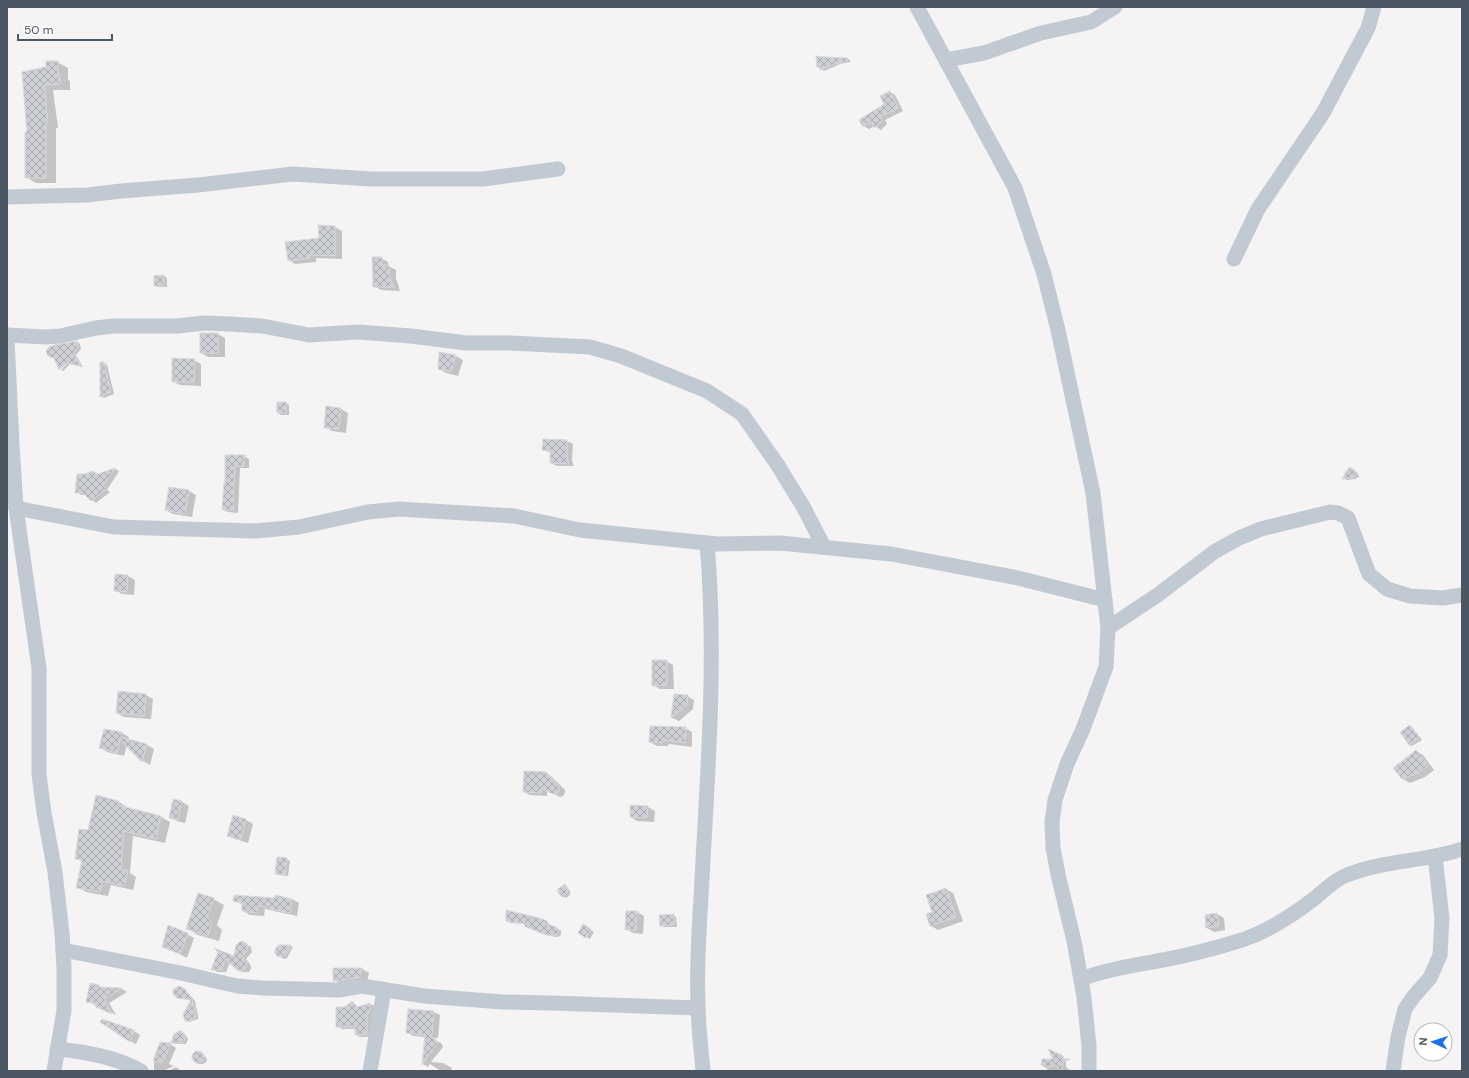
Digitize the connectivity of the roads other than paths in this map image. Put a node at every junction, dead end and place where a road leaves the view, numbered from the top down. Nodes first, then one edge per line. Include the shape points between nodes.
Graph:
1 (917, 7) edge
2 (1115, 7) edge
3 (1374, 7) edge
4 (946, 60) junction
5 (558, 169) dead end
6 (7, 197) edge
7 (1234, 259) dead end
8 (7, 336) edge
9 (16, 508) junction
10 (707, 543) junction
11 (824, 548) junction
12 (1462, 595) edge
13 (1105, 600) junction
14 (1108, 628) junction
15 (1462, 849) edge
16 (1435, 856) junction
17 (63, 950) junction
18 (1081, 979) junction
19 (384, 990) junction
20 (698, 1008) junction
21 (57, 1049) junction
22 (54, 1071) edge
23 (141, 1071) edge
24 (370, 1071) edge
25 (703, 1071) edge
26 (1089, 1071) edge
27 (1393, 1071) edge

1 - 4 street
2 - 4 street via 1091,22 1041,34 984,53
3 - 7 street via 1368,28 1323,113 1258,209
4 - 13 street via 1015,188 1044,274 1093,493
5 - 6 street via 483,179 371,179 293,174 87,196
8 - 9 street
8 - 11 street via 44,337 113,326 178,326 204,323 262,326 309,335 358,332 466,343 590,347 621,356 707,391 742,414 804,508
9 - 10 street via 114,527 254,531 299,527 368,512 399,509 514,516 580,530
9 - 17 street via 39,668 39,774 56,872
10 - 11 street via 780,543
10 - 20 street via 711,586 710,672 697,969
11 - 13 street via 891,554 1003,575
12 - 14 street via 1443,598 1410,596 1387,589 1369,574 1348,518 1330,512 1261,529 1239,538 1214,552 1159,594
13 - 14 street
14 - 18 street via 1106,667 1067,764 1055,800 1052,822 1059,879
15 - 16 street
16 - 18 street via 1346,875 1288,918 1243,940 1205,952 1098,972
16 - 27 street via 1442,918 1440,955 1430,978 1405,1009
17 - 19 street via 237,986 339,990 362,986
17 - 21 street via 64,1010
18 - 26 street via 1089,1046
19 - 20 street via 503,1002
19 - 24 street
20 - 25 street
21 - 22 street
21 - 23 street via 93,1053

